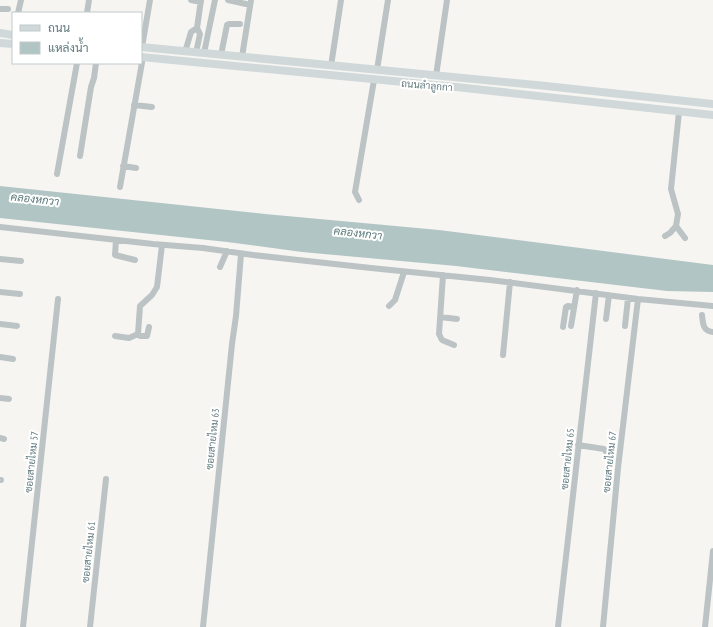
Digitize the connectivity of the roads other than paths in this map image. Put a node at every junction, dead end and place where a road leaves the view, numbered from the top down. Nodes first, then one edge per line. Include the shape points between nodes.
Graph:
1 (21, 0) edge
2 (89, 0) edge
3 (150, 0) edge
4 (191, 0) edge
5 (214, 0) edge
6 (228, 0) edge
7 (341, 0) edge
8 (388, 0) edge
9 (447, 0) edge
10 (201, 1) edge
11 (248, 2) edge
12 (0, 9) edge
13 (8, 10) dead end
14 (18, 12) edge
15 (87, 12) edge
16 (240, 24) dead end
17 (197, 28) junction
18 (0, 34) edge
19 (12, 35) edge
20 (0, 43) edge
21 (12, 44) edge
22 (142, 47) edge
23 (185, 52) junction
24 (200, 53) junction
25 (221, 55) junction
26 (142, 57) edge
27 (242, 57) junction
28 (77, 64) edge
29 (96, 64) edge
30 (141, 64) edge
31 (331, 66) junction
32 (376, 70) junction
33 (436, 76) junction
34 (374, 80) junction
35 (713, 104) edge
36 (134, 105) junction
37 (152, 107) dead end
38 (679, 112) junction
39 (713, 115) edge
40 (80, 156) dead end
41 (123, 166) junction
42 (136, 168) dead end
43 (56, 174) dead end
44 (120, 187) dead end
45 (359, 200) dead end
46 (676, 226) junction
47 (0, 227) edge
48 (665, 236) dead end
49 (685, 238) dead end
50 (116, 240) junction
51 (162, 245) junction
52 (227, 252) junction
53 (241, 254) junction
54 (0, 259) edge
55 (135, 260) dead end
56 (21, 261) dead end
57 (220, 267) dead end
58 (404, 272) junction
59 (444, 275) junction
60 (510, 282) junction
61 (577, 290) junction
62 (0, 292) edge
63 (596, 292) junction
64 (20, 294) dead end
65 (609, 295) junction
66 (628, 298) junction
67 (58, 299) dead end
68 (638, 299) junction
69 (389, 306) dead end
70 (713, 306) edge
71 (573, 307) junction
72 (702, 316) dead end
73 (440, 317) junction
74 (457, 319) dead end
75 (606, 319) dead end
76 (0, 324) edge
77 (16, 326) dead end
78 (571, 326) dead end
79 (625, 326) dead end
80 (149, 327) dead end
81 (563, 327) dead end
82 (713, 332) edge
83 (138, 334) junction
84 (115, 336) dead end
85 (454, 345) dead end
86 (503, 356) dead end
87 (0, 357) edge
88 (13, 359) dead end
89 (0, 398) edge
90 (9, 399) dead end
91 (578, 445) junction
92 (608, 458) dead end
93 (106, 480) dead end
94 (713, 551) edge
95 (710, 599) edge
96 (23, 627) edge
97 (90, 627) edge
98 (203, 627) edge
99 (558, 627) edge
100 (603, 627) edge
101 (704, 627) edge

1 - 14 street
2 - 15 street
3 - 22 street
4 - 10 street
5 - 24 street
6 - 11 street
7 - 31 street
8 - 32 street
9 - 33 street
10 - 17 street
11 - 27 street
12 - 13 street
16 - 25 street via 227,25
17 - 23 street via 191,32
17 - 24 street via 200,34
18 - 19 main road
20 - 21 main road
22 - 23 main road, ถนนลำลูกกา
23 - 24 main road, ถนนลำลูกกา
24 - 25 main road, ถนนลำลูกกา
25 - 27 main road, ถนนลำลูกกา
26 - 34 main road, ถนนลำลูกกา
27 - 31 main road, ถนนลำลูกกา
28 - 43 street
29 - 40 street
30 - 36 street
31 - 32 main road, ถนนลำลูกกา
32 - 33 main road, ถนนลำลูกกา
33 - 35 main road, ถนนลำลูกกา
34 - 38 main road, ถนนลำลูกกา
34 - 45 street via 355,192
36 - 37 street
36 - 41 street
38 - 39 main road, ถนนลำลูกกา
38 - 46 street via 671,189 678,214
41 - 42 street
41 - 44 street
46 - 48 street
46 - 49 street
47 - 50 street
50 - 51 street
50 - 55 street via 115,255
51 - 52 street
51 - 83 street via 157,288 140,306
52 - 53 street
52 - 57 street
53 - 58 street
53 - 98 street, ซอยสายไหม 63
54 - 56 street
58 - 59 street
58 - 69 street via 395,300
59 - 60 street
59 - 73 street
60 - 61 street
60 - 86 street
61 - 63 street
61 - 71 street
62 - 64 street
63 - 65 street
63 - 91 street, ซอยสายไหม 65
65 - 66 street
65 - 75 street
66 - 68 street
66 - 79 street
67 - 96 street, ซอยสายไหม 57
68 - 70 street
68 - 100 street, ซอยสายไหม 67
71 - 78 street
71 - 81 street via 566,307
72 - 82 street via 705,328
73 - 74 street
73 - 85 street via 440,336
76 - 77 street
80 - 83 street via 147,336
83 - 84 street via 129,338
87 - 88 street
89 - 90 street
91 - 92 street via 604,449
91 - 99 street, ซอยสายไหม 65
93 - 97 street, ซอยสายไหม 61
94 - 95 street
95 - 101 street

